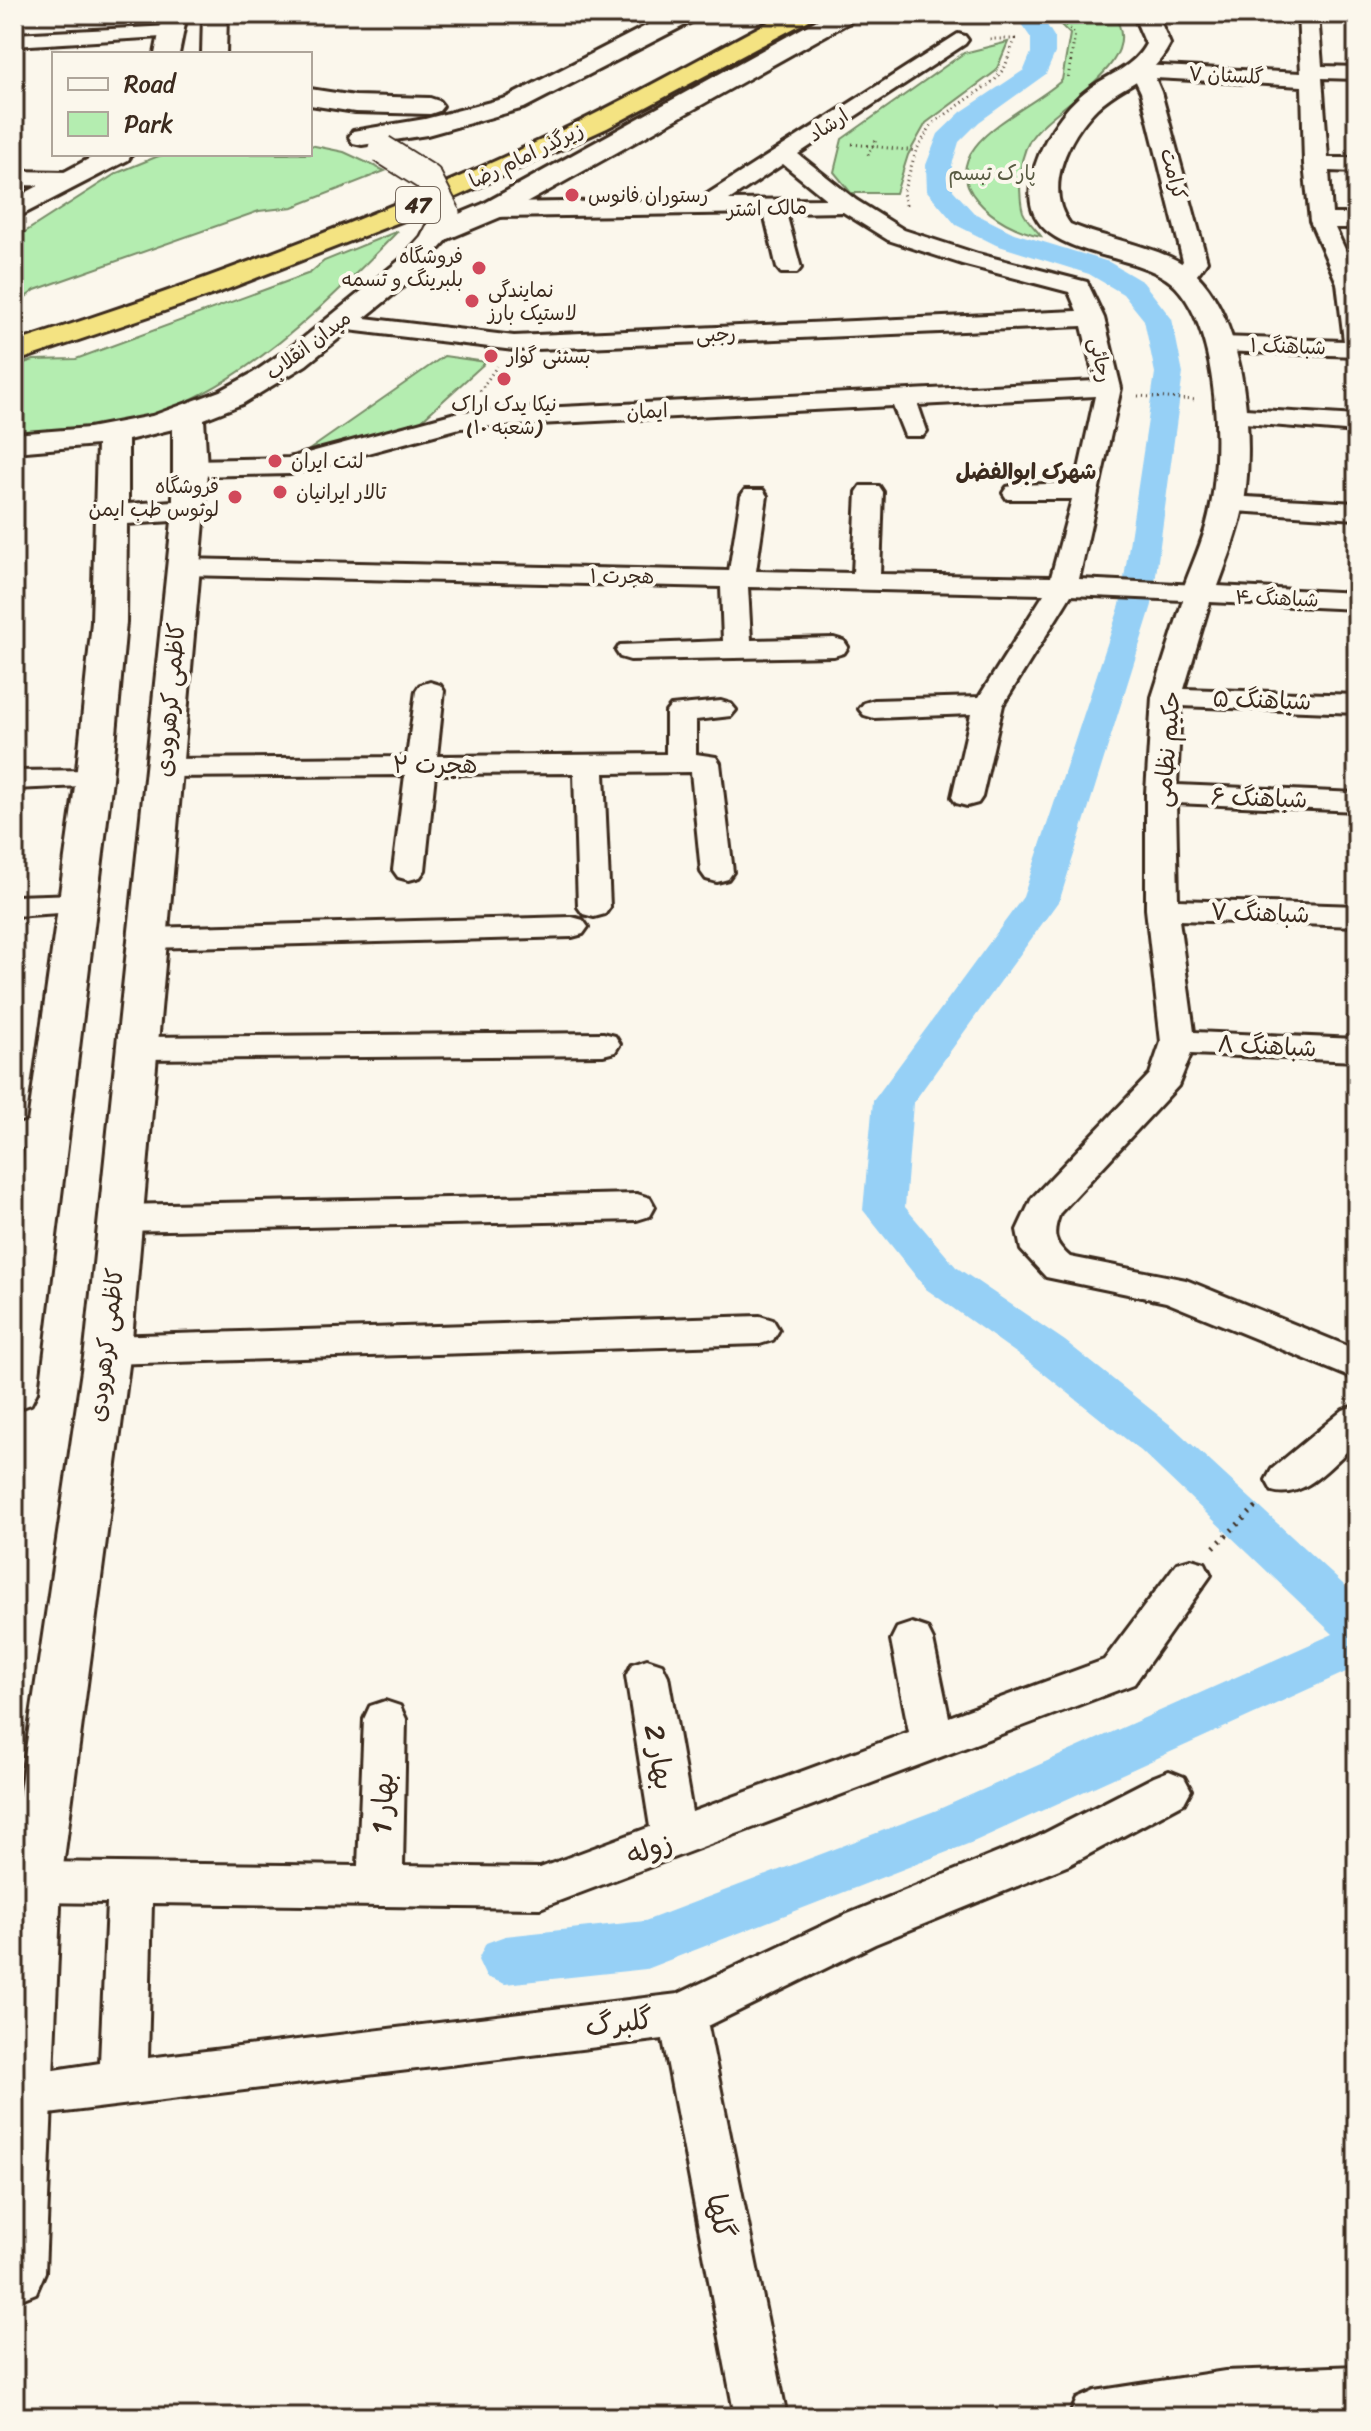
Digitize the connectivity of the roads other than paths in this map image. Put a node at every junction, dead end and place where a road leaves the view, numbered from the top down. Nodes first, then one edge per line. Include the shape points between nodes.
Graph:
1 (688, 14) edge
2 (802, 14) edge
3 (846, 14) edge
4 (1145, 14) edge
5 (1308, 14) edge
6 (711, 29) dead end
7 (171, 33) edge
8 (14, 40) edge
9 (958, 40) road end
10 (1141, 71) junction
11 (1357, 73) edge
12 (1311, 76) junction
13 (554, 85) junction
14 (312, 97) edge
15 (332, 129) dead end
16 (517, 131) dead end
17 (372, 143) junction
18 (784, 154) junction
19 (112, 156) edge
20 (447, 161) dead end
21 (1315, 164) junction
22 (1357, 165) edge
23 (14, 178) edge
24 (67, 179) junction
25 (392, 185) dead end
26 (848, 205) junction
27 (774, 208) junction
28 (493, 210) junction
29 (699, 210) junction
30 (14, 211) edge
31 (1321, 221) junction
32 (1357, 221) edge
33 (443, 222) junction
34 (789, 268) dead end
35 (1183, 277) junction
36 (1353, 283) edge
37 (1092, 318) junction
38 (340, 322) junction
39 (1220, 344) junction
40 (1357, 348) edge
41 (14, 353) edge
42 (1109, 388) junction
43 (903, 397) junction
44 (1219, 408) junction
45 (188, 417) junction
46 (1357, 424) edge
47 (914, 431) dead end
48 (113, 433) junction
49 (14, 443) edge
50 (190, 489) junction
51 (1087, 491) junction
52 (870, 492) dead end
53 (1016, 493) dead end
54 (754, 496) dead end
55 (1228, 504) junction
56 (1357, 511) edge
57 (110, 515) junction
58 (182, 567) junction
59 (737, 579) junction
60 (866, 582) junction
61 (1063, 586) junction
62 (1099, 588) joint
63 (1188, 594) junction
64 (1357, 601) edge
65 (834, 647) dead end
66 (737, 649) junction
67 (630, 651) dead end
68 (430, 691) dead end
69 (1167, 697) junction
70 (1357, 704) edge
71 (988, 705) junction
72 (874, 709) dead end
73 (721, 710) dead end
74 (693, 763) junction
75 (589, 764) junction
76 (420, 765) junction
77 (164, 768) junction
78 (94, 779) junction
79 (14, 780) edge
80 (1161, 793) junction
81 (967, 797) dead end
82 (1357, 802) edge
83 (409, 870) dead end
84 (717, 872) dead end
85 (78, 904) junction
86 (14, 906) edge
87 (1162, 909) junction
88 (1357, 916) edge
89 (147, 938) junction
90 (1178, 1042) junction
91 (603, 1044) dead end
92 (137, 1048) junction
93 (1357, 1050) edge
94 (32, 1133) edge
95 (637, 1207) dead end
96 (120, 1218) junction
97 (24, 1258) edge
98 (760, 1330) dead end
99 (108, 1350) junction
100 (1357, 1366) edge
101 (14, 1392) edge
102 (1357, 1420) edge
103 (1286, 1480) road end
104 (1199, 1564) road end
105 (912, 1640) dead end
106 (647, 1676) dead end
107 (385, 1719) dead end
108 (933, 1742) junction
109 (1169, 1790) dead end
110 (674, 1838) junction
111 (34, 1882) junction
112 (130, 1883) junction
113 (380, 1886) junction
114 (682, 2015) junction
115 (123, 2083) junction
116 (24, 2095) junction
117 (14, 2272) edge
118 (1357, 2392) edge
119 (761, 2417) edge
120 (1095, 2417) edge

1 - 13 main road
2 - 41 highway, زیرگذر امام رضا / 47 via 531,155 350,235
3 - 28 main road
4 - 10 main road via 1158,44
5 - 12 street
6 - 16 highway, زیرگذر امام رضا
7 - 8 street
9 - 18 street, ارشاد
10 - 12 street, گلستان ۷
10 - 35 street, کرامت via 1195,261
10 - 35 main road via 1089,101 1059,139 1043,189 1049,220 1077,238
11 - 12 street, گلستان ۷
12 - 21 street
13 - 14 main road via 436,106
13 - 17 main road via 475,116
15 - 17 main road
17 - 33 main road, bridge via 428,178 440,197
18 - 26 street
18 - 29 street, ارشاد
19 - 24 main road
20 - 25 highway, زیرگذر امام رضا / 47
21 - 22 street
21 - 31 street
23 - 24 street
24 - 30 main road
26 - 27 street, مالک اشتر
26 - 37 street, رجائی via 896,235 1079,287
27 - 29 street, مالک اشتر
27 - 34 street
28 - 29 street, مالک اشتر
28 - 33 main road
31 - 32 street
31 - 36 street
33 - 38 main road, میدان انقلاب via 408,265
35 - 39 main road, حکیم نظامی via 1200,298
36 - 40 street
37 - 38 street, رجبی via 514,343
37 - 42 street, رجائی
38 - 45 main road, میدان انقلاب via 295,360 240,394
39 - 40 street, شباهنگ ۱
39 - 44 main road, حکیم نظامی
42 - 43 street, ایمان
42 - 51 street, رجائی
43 - 47 street
43 - 50 street, ایمان via 459,420
44 - 46 street
44 - 55 main road, حکیم نظامی
45 - 48 main road, میدان انقلاب
45 - 50 main road, کاظمی کرهرودی
48 - 49 main road, میدان انقلاب
48 - 57 main road
50 - 57 main road
50 - 58 main road, کاظمی کرهرودی
51 - 53 street
51 - 61 street, رجائی
52 - 60 street
54 - 59 street
55 - 56 street
55 - 63 main road, حکیم نظامی
57 - 78 main road via 109,622
58 - 59 street, هجرت ۱
58 - 77 main road, کاظمی کرهرودی
59 - 60 street, هجرت ۱
59 - 66 street
60 - 61 street, هجرت ۱
61 - 62 street, هجرت ۱
61 - 71 street, رجائی
62 - 63 street, شباهنگ ۴
63 - 64 street, شباهنگ ۴
63 - 69 street, حکیم نظامی
65 - 66 street
66 - 67 street
68 - 76 street
69 - 70 street, شباهنگ ۵
69 - 80 street, حکیم نظامی
71 - 72 street
71 - 81 street, رجائی
73 - 74 street via 681,712
74 - 75 street, هجرت ۲
74 - 84 street
75 - 76 street, هجرت ۲
75 - 89 street via 583,917
76 - 77 street, هجرت ۲
76 - 83 street
77 - 89 main road, کاظمی کرهرودی
78 - 79 street
78 - 85 main road
80 - 82 street, شباهنگ ۶
80 - 87 street, حکیم نظامی
85 - 86 street
85 - 94 main road
87 - 88 street, شباهنگ ۷
87 - 90 street, حکیم نظامی
89 - 92 main road, کاظمی کرهرودی
90 - 93 street, شباهنگ ۸
90 - 100 street, حکیم نظامی via 1166,1078 1045,1207 1035,1230 1039,1250 1059,1268 1173,1290
91 - 92 street
92 - 96 main road, کاظمی کرهرودی
94 - 97 main road
95 - 96 street
96 - 99 main road, کاظمی کرهرودی
97 - 101 main road
98 - 99 street
99 - 111 main road, کاظمی کرهرودی
102 - 103 street
104 - 108 street, زوله via 1119,1672
105 - 108 street
106 - 110 street, بهار 2
107 - 113 street, بهار 1
108 - 110 street, زوله
109 - 114 street, گلبرگ via 1053,1851 859,1930
110 - 113 street, زوله via 540,1888
111 - 112 street, زوله
111 - 116 main road, کاظمی کرهرودی
112 - 113 street, زوله
112 - 115 street
114 - 115 street, گلبرگ
114 - 119 street, گلها
115 - 116 street, گلبرگ
116 - 117 main road, کاظمی کرهرودی
118 - 120 street via 1225,2397

